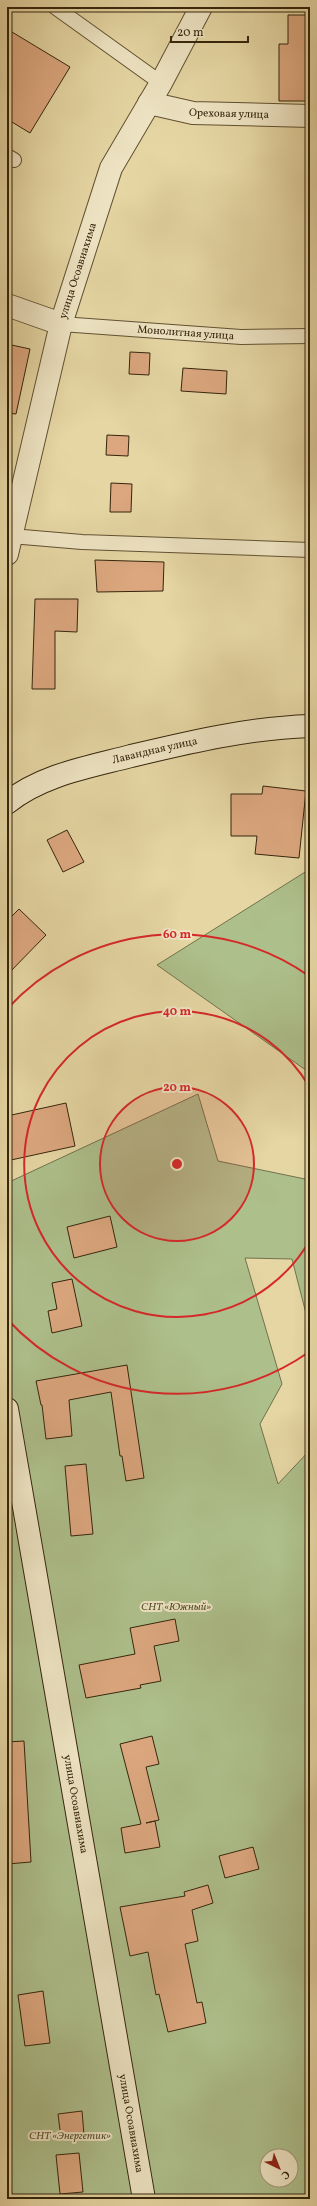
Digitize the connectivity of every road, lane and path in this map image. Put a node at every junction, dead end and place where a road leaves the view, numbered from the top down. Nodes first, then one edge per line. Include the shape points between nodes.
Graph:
1 (55, 7) edge
2 (201, 7) edge
3 (161, 83) junction
4 (149, 104) junction
5 (310, 116) edge
6 (7, 305) edge
7 (61, 324) junction
8 (310, 336) edge
9 (9, 545) edge
10 (310, 550) edge
11 (310, 726) edge
12 (7, 803) edge
13 (7, 1410) edge
14 (144, 2199) edge

1 - 3 lane
2 - 3 street, улица Осоавиахима
3 - 4 street, улица Осоавиахима
4 - 5 street, Ореховая улица via 193,113
4 - 7 street, улица Осоавиахима via 111,168
6 - 7 street
7 - 8 lane, Монолитная улица via 241,337
7 - 9 street, улица Осоавиахима
9 - 10 lane via 82,542
11 - 12 street, Лавандная улица via 272,727 200,740 92,766 44,781
13 - 14 street, улица Осоавиахима

